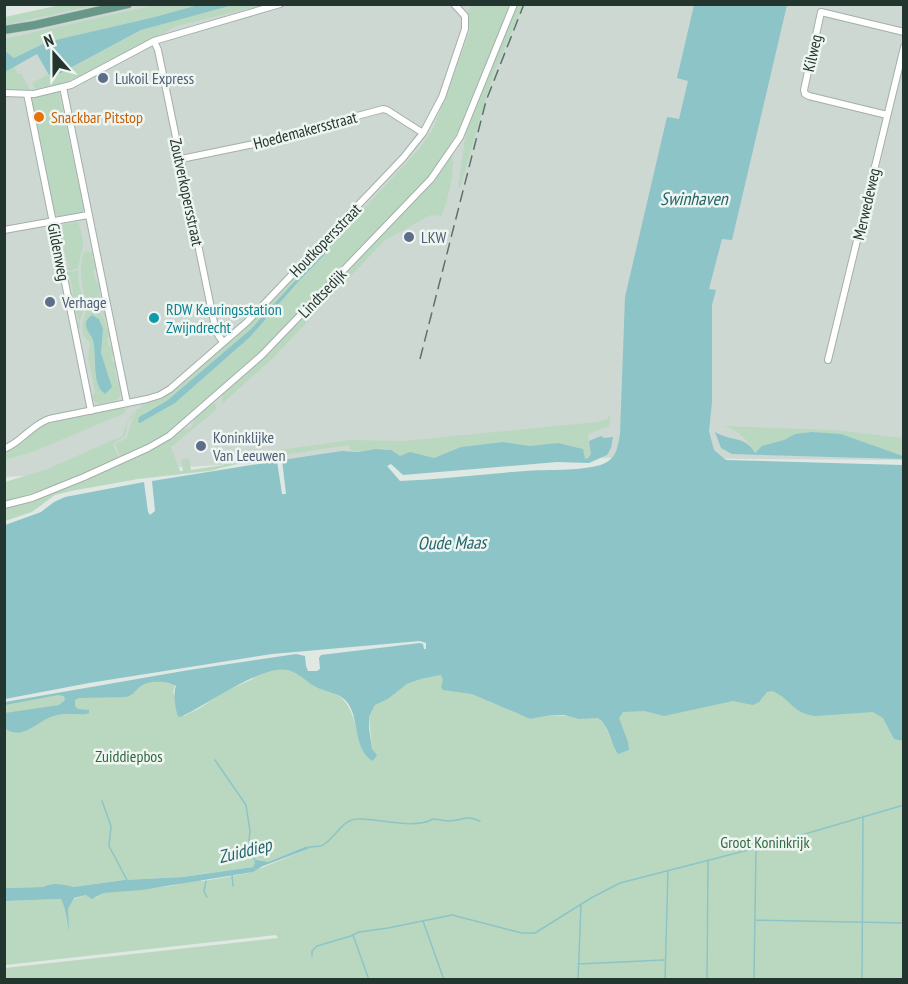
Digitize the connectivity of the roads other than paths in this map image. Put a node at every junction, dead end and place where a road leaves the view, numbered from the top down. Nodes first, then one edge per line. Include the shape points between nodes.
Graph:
1 (128, 4) edge
2 (280, 4) edge
3 (454, 4) edge
4 (514, 4) edge
5 (35, 25) junction
6 (4, 30) edge
7 (903, 32) edge
8 (4, 35) edge
9 (154, 41) junction
10 (903, 47) edge
11 (63, 87) junction
12 (4, 93) edge
13 (27, 94) junction
14 (887, 115) junction
15 (423, 133) junction
16 (181, 159) junction
17 (88, 215) junction
18 (53, 222) junction
19 (4, 230) edge
20 (223, 342) junction
21 (828, 360) dead end
22 (127, 403) junction
23 (91, 411) junction
24 (4, 449) edge
25 (4, 505) edge

1 - 5 main road
2 - 9 street
3 - 15 street, Houtkopersstraat via 465,16 465,29 441,97
4 - 25 street, Lindtsedijk via 460,137 442,165 262,355 156,444 53,490
5 - 6 main road
5 - 8 main road
7 - 14 street, Kilweg via 821,12 804,90 809,96
9 - 11 street
9 - 16 street, Zoutverkopersstraat
10 - 14 street, Merwedeweg
11 - 13 street
11 - 17 street
12 - 13 street
13 - 18 street, Gildenweg
14 - 21 street, Merwedeweg
15 - 16 street, Hoedemakersstraat via 383,109
15 - 20 street, Houtkopersstraat via 288,279
16 - 20 street, Zoutverkopersstraat via 216,332
17 - 18 street
17 - 22 street
18 - 19 street
18 - 23 street, Gildenweg
20 - 22 street, Houtkopersstraat via 160,396
22 - 23 street, Houtkopersstraat
23 - 24 street, Houtkopersstraat via 42,421

